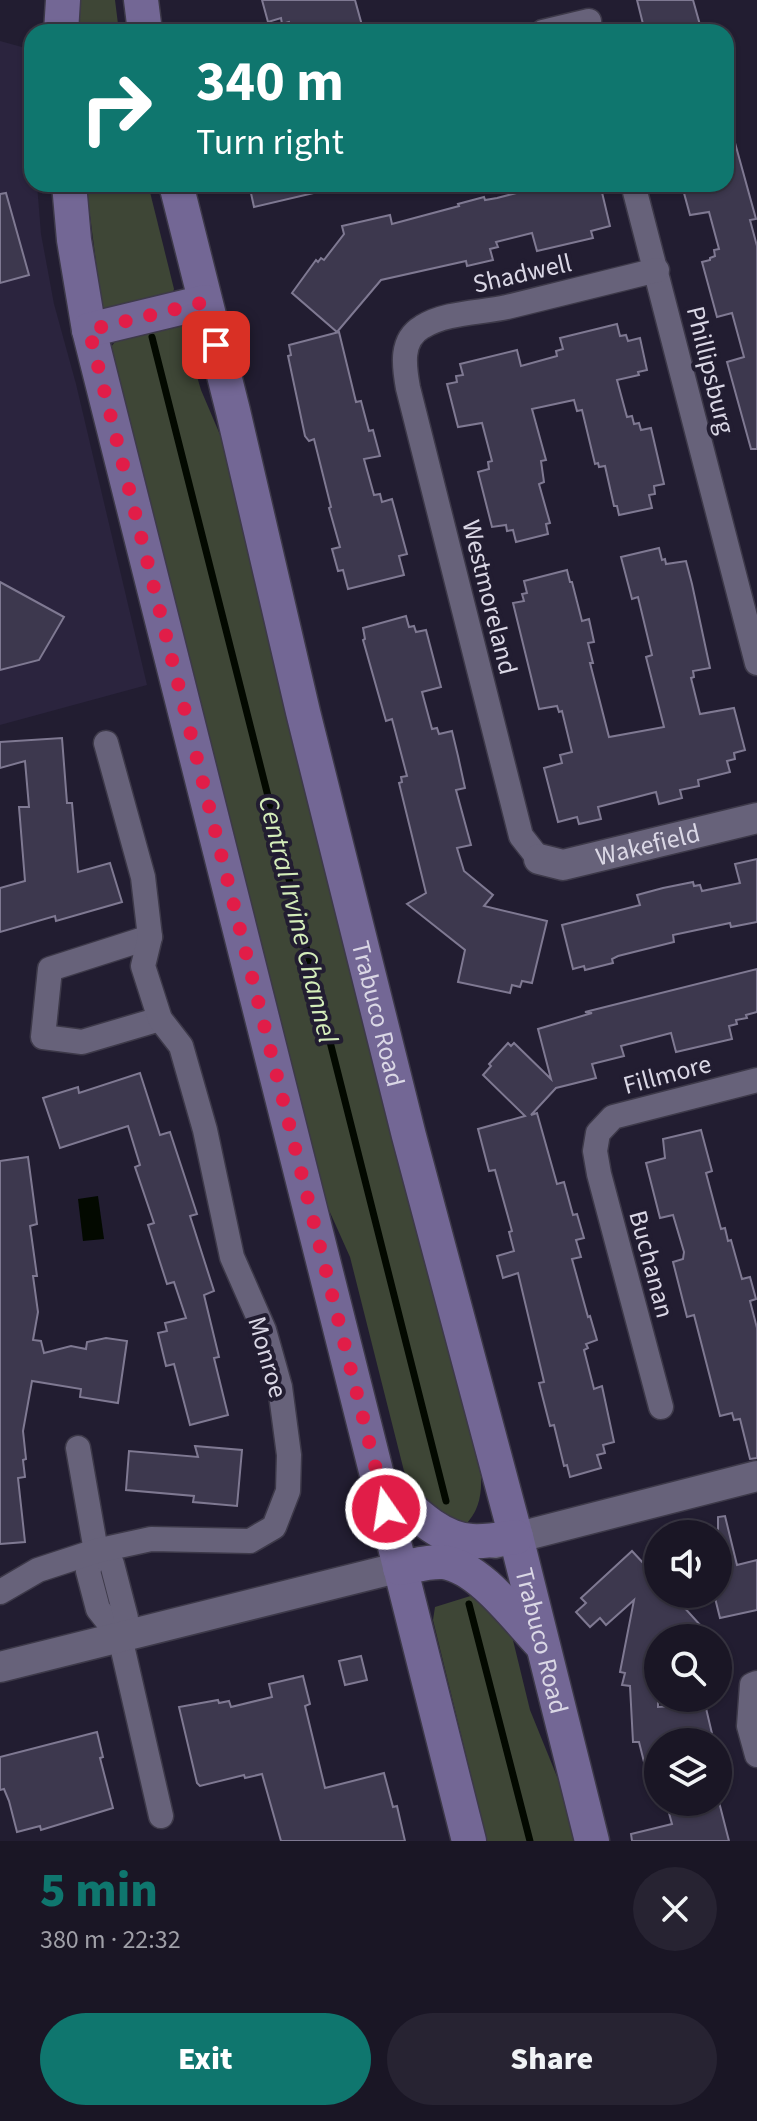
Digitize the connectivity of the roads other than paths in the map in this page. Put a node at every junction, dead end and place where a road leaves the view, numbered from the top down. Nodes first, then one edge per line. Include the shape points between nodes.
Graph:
1 (63, 0) edge
2 (141, 0) edge
3 (588, 18) edge
4 (62, 24) edge
5 (144, 24) edge
6 (569, 24) edge
7 (70, 192) edge
8 (178, 192) edge
9 (635, 192) edge
10 (657, 270) junction
11 (205, 302) junction
12 (89, 330) junction
13 (407, 344) joint
14 (757, 663) edge
15 (106, 743) dead end
16 (757, 818) edge
17 (539, 859) joint
18 (150, 937) junction
19 (160, 1019) junction
20 (757, 1080) edge
21 (598, 1133) joint
22 (661, 1407) dead end
23 (78, 1448) dead end
24 (757, 1476) edge
25 (379, 1480) junction
26 (516, 1537) junction
27 (96, 1551) junction
28 (400, 1568) junction
29 (0, 1592) edge
30 (120, 1637) junction
31 (544, 1647) junction
32 (0, 1667) edge
33 (755, 1684) edge
34 (757, 1755) edge
35 (161, 1816) dead end
36 (469, 1841) edge
37 (592, 1841) edge

1 - 4 main road
2 - 5 main road
3 - 6 street
7 - 12 main road
8 - 11 main road, Trabuco Road
9 - 10 street, Phillipsburg
10 - 13 street, Shadwell via 444,319 421,327
10 - 14 street, Phillipsburg
11 - 12 main road
11 - 26 main road, Trabuco Road via 402,1106
12 - 25 main road
13 - 17 street, Westmoreland via 408,388 521,836
15 - 18 street, Monroe via 143,877
16 - 17 street, Wakefield via 563,865
18 - 19 street, Monroe via 143,966
18 - 19 street via 50,969 43,1037 82,1042
19 - 27 street, Monroe via 181,1046 232,1257 264,1330 280,1387 288,1491 274,1527 250,1541 151,1539
20 - 21 street, Fillmore via 613,1117
21 - 22 street, Buchanan via 599,1174
23 - 27 street
24 - 26 street
25 - 26 main road via 457,1539
25 - 28 main road
26 - 28 street
26 - 31 main road, Trabuco Road
27 - 29 street, Monroe via 38,1570
27 - 30 street via 112,1564 126,1618
28 - 30 street
28 - 31 main road via 440,1562 472,1573
28 - 36 main road
30 - 32 street
30 - 35 street
31 - 37 main road, Trabuco Road
33 - 34 street via 749,1726

